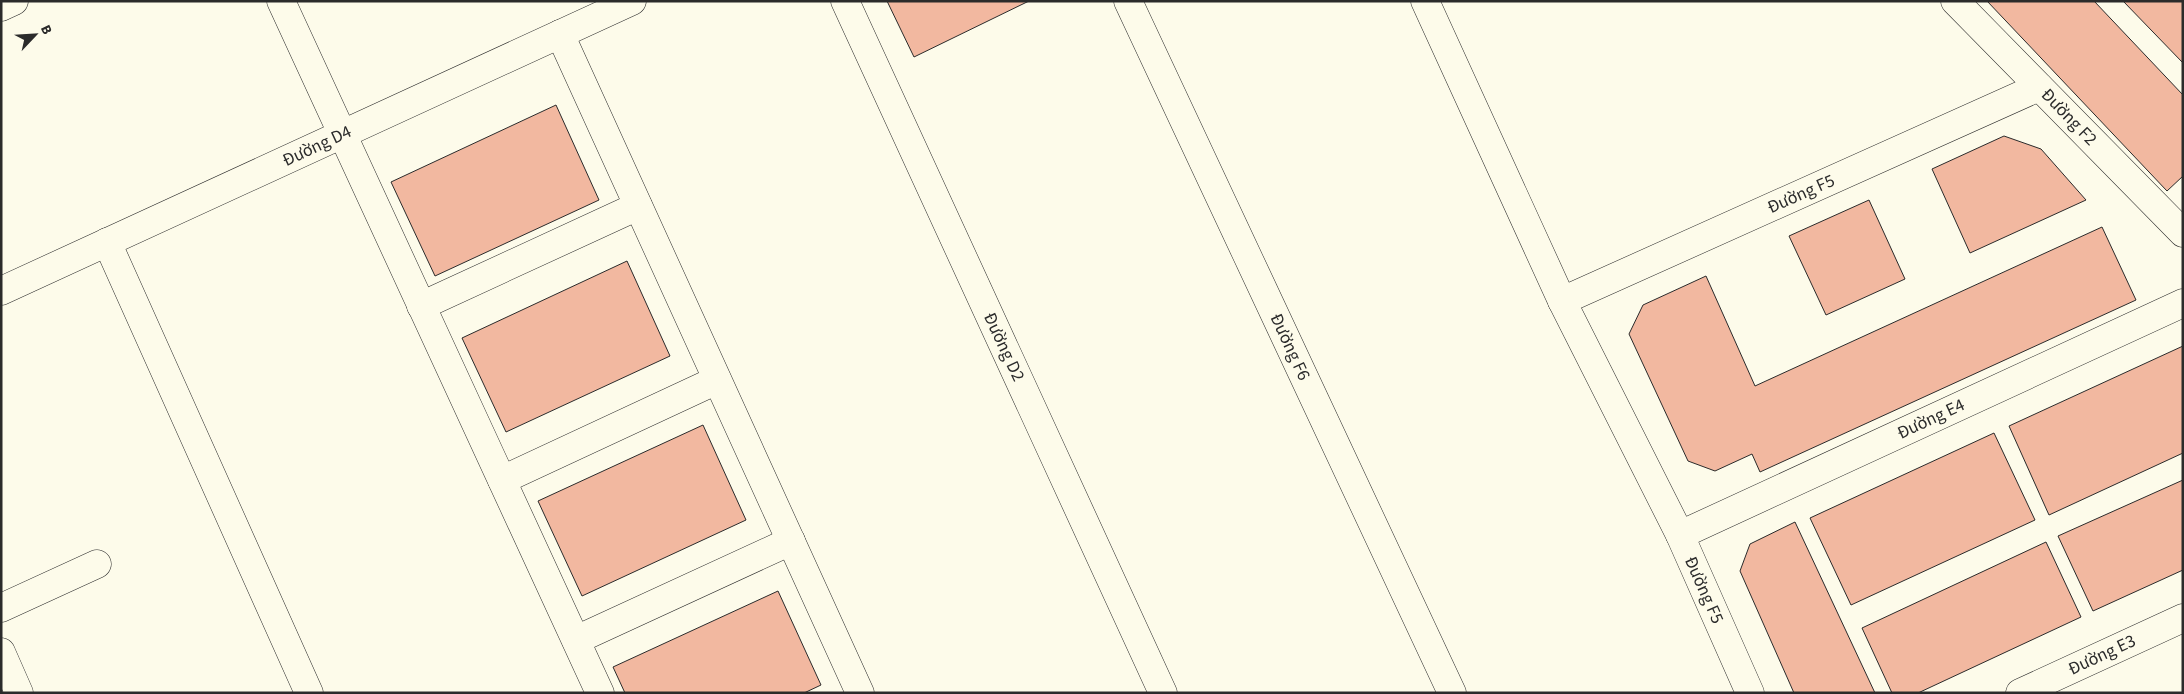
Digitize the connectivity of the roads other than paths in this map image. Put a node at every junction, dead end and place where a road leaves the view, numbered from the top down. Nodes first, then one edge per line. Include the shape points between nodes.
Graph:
1 (14, 1) edge
2 (281, 1) edge
3 (632, 1) edge
4 (845, 1) edge
5 (1128, 1) edge
6 (1425, 1) edge
7 (1955, 1) edge
8 (1, 7) edge
9 (560, 34) junction
10 (2039, 87) junction
11 (343, 134) junction
12 (638, 206) junction
13 (2183, 233) edge
14 (108, 242) junction
15 (1, 291) edge
16 (1562, 301) junction
17 (2183, 303) edge
18 (421, 306) junction
19 (717, 380) junction
20 (502, 480) junction
21 (1680, 535) junction
22 (791, 541) junction
23 (97, 564) dead end
24 (1, 608) edge
25 (2183, 618) edge
26 (576, 640) junction
27 (1, 652) edge
28 (2029, 691) edge
29 (19, 693) edge
30 (309, 693) edge
31 (600, 693) edge
32 (860, 693) edge
33 (1163, 693) edge
34 (1452, 693) edge
35 (1750, 693) edge

1 - 8 street
2 - 11 street
3 - 9 street, Đường D4
4 - 33 street, Đường D2
5 - 34 street, Đường F6
6 - 16 street, Đường F5
7 - 10 street, Đường F2
9 - 11 street, Đường D4
9 - 12 street
10 - 13 street, Đường F2
10 - 16 street, Đường F5
11 - 14 street, Đường D4
11 - 18 street
12 - 18 street
12 - 19 street
14 - 15 street, Đường D4
14 - 30 street
16 - 21 street, Đường F5
17 - 21 street, Đường E4
18 - 20 street
19 - 20 street
19 - 22 street
20 - 26 street
21 - 35 street, Đường F5
22 - 26 street
22 - 32 street
23 - 24 street
25 - 28 street, Đường E3
26 - 31 street
27 - 29 street

